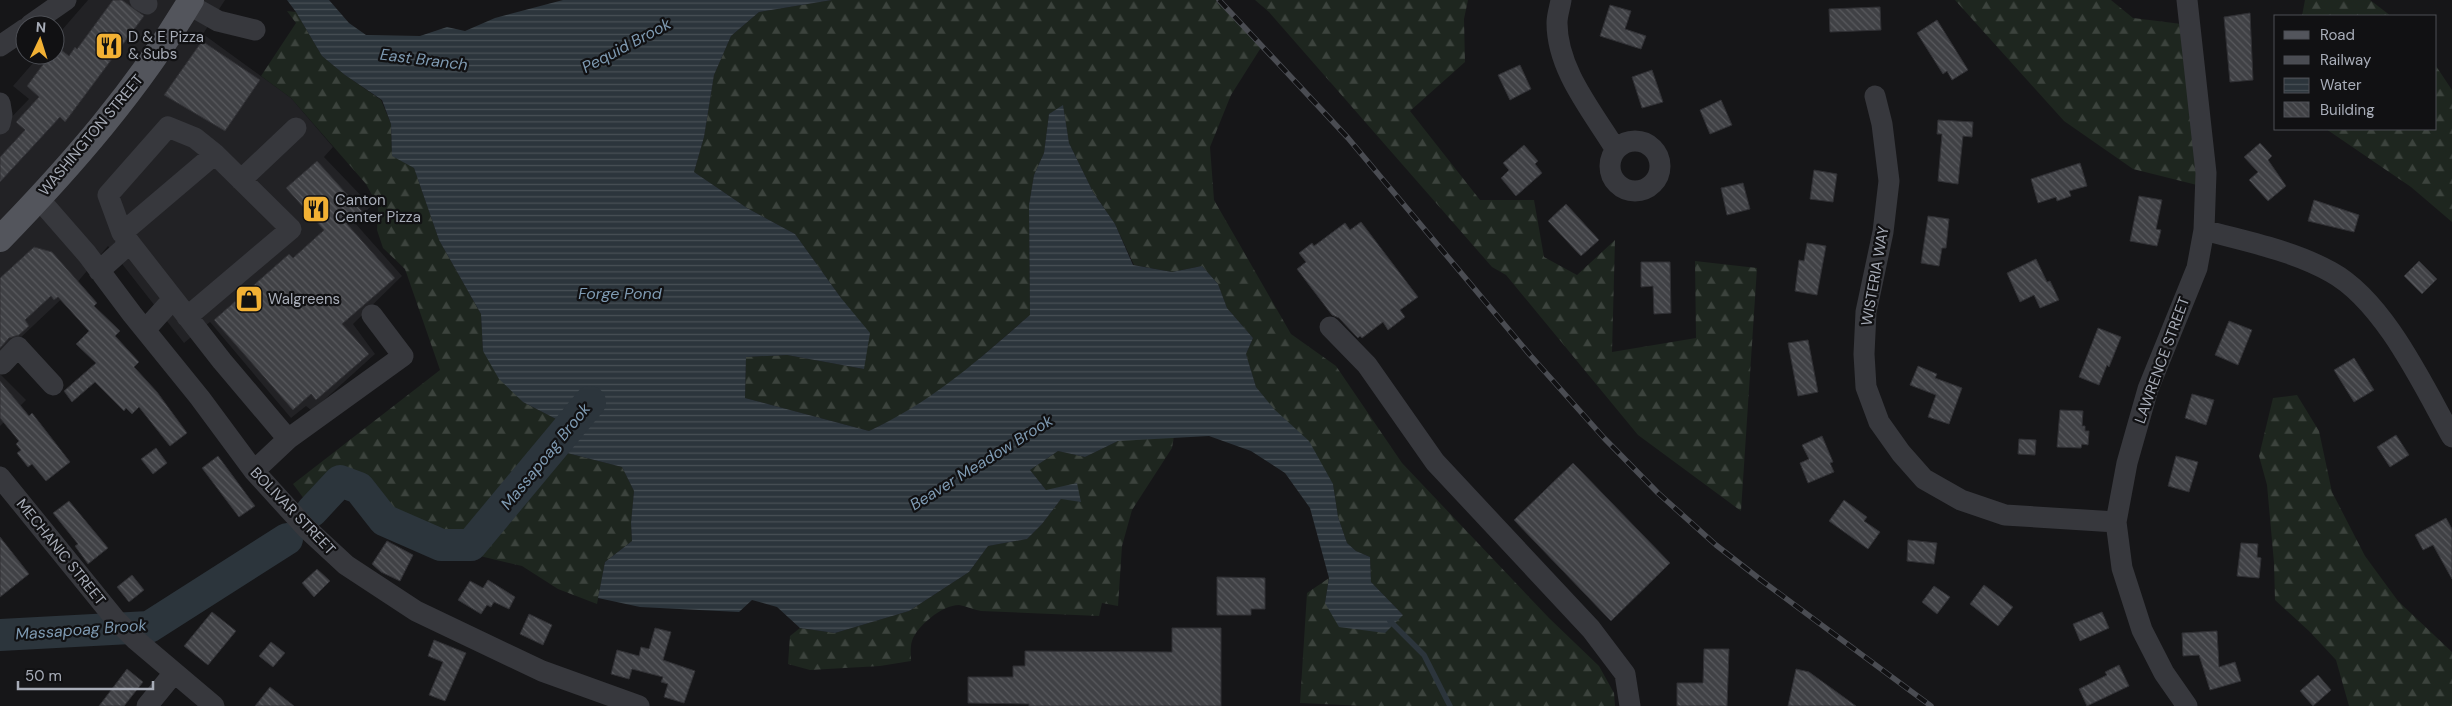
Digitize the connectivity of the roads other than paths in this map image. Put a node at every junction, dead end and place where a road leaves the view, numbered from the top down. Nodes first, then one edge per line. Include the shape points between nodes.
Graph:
1 (66, 0) edge
2 (1561, 0) edge
3 (2187, 0) edge
4 (189, 2) edge
5 (44, 15) edge
6 (255, 30) dead end
7 (15, 36) edge
8 (0, 46) edge
9 (1876, 96) dead end
10 (0, 103) edge
11 (0, 124) edge
12 (296, 128) dead end
13 (1616, 150) dead end
14 (214, 154) junction
15 (240, 180) junction
16 (39, 199) junction
17 (2204, 230) junction
18 (126, 238) junction
19 (0, 239) edge
20 (99, 271) junction
21 (174, 299) junction
22 (372, 315) dead end
23 (188, 316) junction
24 (1330, 326) dead end
25 (145, 330) junction
26 (0, 362) edge
27 (53, 384) dead end
28 (2452, 437) edge
29 (288, 439) junction
30 (254, 471) junction
31 (3, 487) edge
32 (2116, 522) junction
33 (174, 673) junction
34 (147, 706) edge
35 (214, 706) edge
36 (640, 706) edge
37 (1630, 706) edge
38 (2187, 706) edge

1 - 5 street
2 - 13 street via 1557,22 1560,47 1571,78
3 - 17 street, LAWRENCE STREET via 2206,173
4 - 6 street via 218,21
4 - 16 main road, WASHINGTON STREET via 131,91
7 - 8 street
9 - 32 street, WISTERIA WAY via 1889,181 1883,232 1866,312 1864,354 1866,388 1879,422 1924,479 1961,500 2005,515
10 - 11 street
12 - 15 street
14 - 15 street
14 - 18 street
14 - 18 street via 195,138 168,127 108,195
15 - 23 street via 291,229
16 - 19 main road, WASHINGTON STREET
16 - 20 street, BOLIVAR STREET
17 - 28 street via 2296,255 2333,273 2365,299 2404,350
17 - 32 street, LAWRENCE STREET via 2197,268 2148,389 2127,463
18 - 20 street
18 - 21 street
20 - 25 street, BOLIVAR STREET
21 - 23 street
21 - 25 street
22 - 29 street via 403,356
23 - 29 street
24 - 37 street via 1367,365 1435,462 1591,629 1625,674
25 - 30 street, BOLIVAR STREET
26 - 27 street via 2,364 18,347
29 - 30 street
30 - 36 street, BOLIVAR STREET via 306,528 346,565 416,611 542,671
31 - 33 street, MECHANIC STREET via 116,620
32 - 38 street, LAWRENCE STREET via 2122,568 2142,630 2164,673
33 - 34 street
33 - 35 street, MECHANIC STREET

